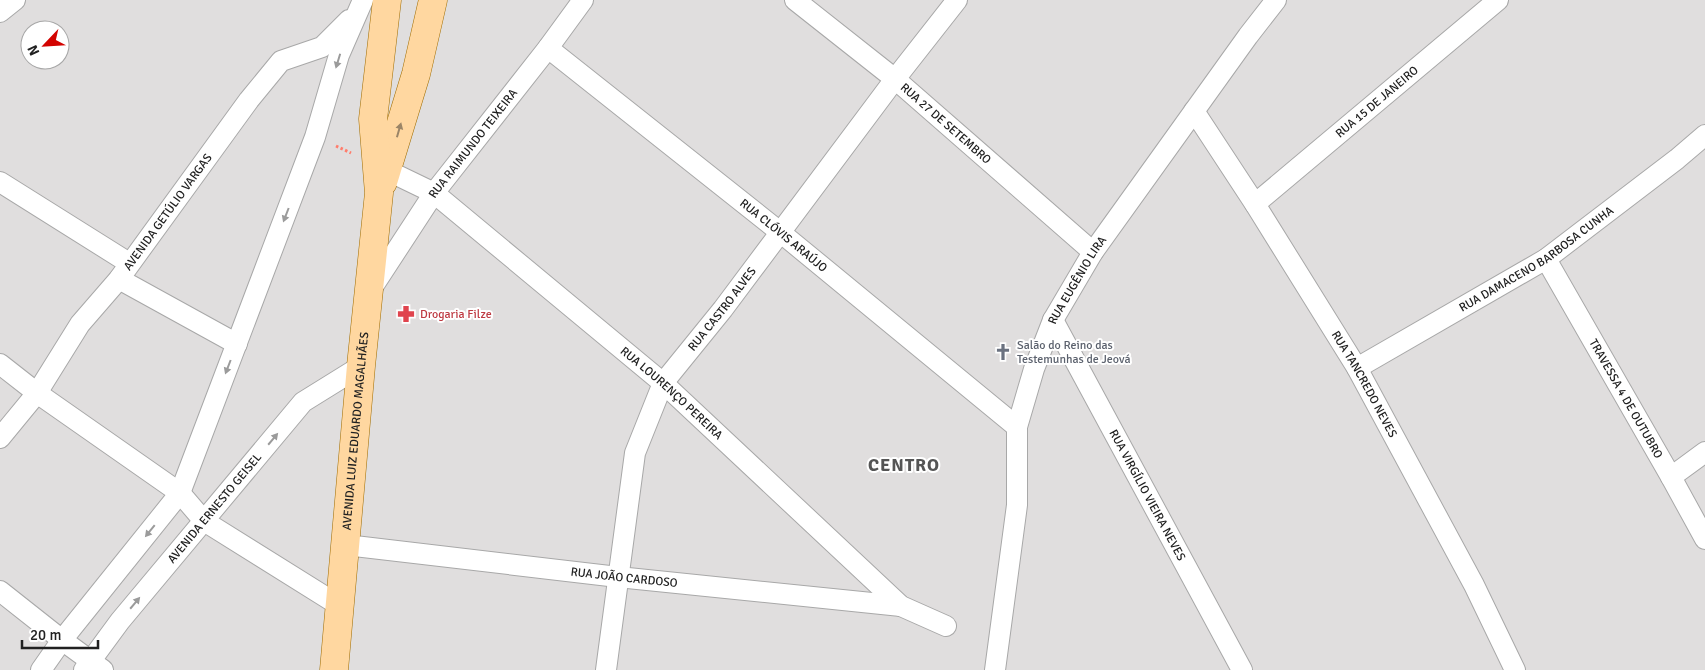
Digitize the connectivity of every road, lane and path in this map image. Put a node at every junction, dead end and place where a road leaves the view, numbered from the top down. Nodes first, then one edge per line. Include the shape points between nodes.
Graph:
1 (15, 0) edge
2 (387, 0) edge
3 (434, 0) edge
4 (583, 0) edge
5 (795, 0) edge
6 (957, 0) edge
7 (1276, 0) edge
8 (1498, 0) edge
9 (360, 6) edge
10 (0, 12) edge
11 (548, 48) junction
12 (895, 79) junction
13 (1194, 111) junction
14 (1705, 135) edge
15 (315, 137) junction
16 (381, 176) junction
17 (0, 182) edge
18 (434, 193) junction
19 (1255, 204) junction
20 (780, 232) junction
21 (1093, 252) junction
22 (1546, 259) junction
23 (124, 271) junction
24 (369, 291) junction
25 (1053, 320) junction
26 (237, 344) junction
27 (0, 364) edge
28 (361, 366) junction
29 (1357, 368) junction
30 (662, 383) junction
31 (37, 393) junction
32 (1017, 427) junction
33 (0, 438) edge
34 (1705, 452) edge
35 (1671, 477) junction
36 (180, 493) junction
37 (204, 521) junction
38 (1705, 539) edge
39 (346, 545) junction
40 (618, 577) junction
41 (0, 591) edge
42 (340, 606) junction
43 (901, 606) junction
44 (946, 626) dead end
45 (62, 640) junction
46 (93, 667) edge
47 (41, 670) edge
48 (334, 670) edge
49 (606, 670) edge
50 (995, 670) edge
51 (1242, 670) edge
52 (1515, 670) edge

1 - 10 street
2 - 16 main road, AVENIDA LUIZ EDUARDO MAGALHÃES via 373,119
16 -> 3 main road, AVENIDA LUIZ EDUARDO MAGALHÃES via 416,74
4 - 11 street, RUA RAIMUNDO TEIXEIRA
5 - 12 street, RUA 27 DE SETEMBRO
6 - 12 street, RUA CASTRO ALVES
7 - 13 street, RUA EUGÊNIO LIRA
8 - 19 street, RUA 15 DE JANEIRO
9 -> 15 street via 339,55
9 - 23 street, AVENIDA GETÚLIO VARGAS via 322,47 281,61
11 - 18 street, RUA RAIMUNDO TEIXEIRA
11 - 20 street, RUA CLÓVIS ARAÚJO
12 - 20 street, RUA CASTRO ALVES
12 - 21 street, RUA 27 DE SETEMBRO
13 - 19 street, RUA TANCREDO NEVES
13 - 21 street, RUA EUGÊNIO LIRA
14 - 22 street, RUA DAMACENO BARBOSA CUNHA
15 - 16 path
15 -> 26 street
16 - 18 street, RUA LOURENÇO PEREIRA
16 - 24 main road, AVENIDA LUIZ EDUARDO MAGALHÃES
17 - 23 street
18 - 24 street, RUA RAIMUNDO TEIXEIRA
18 - 30 street, RUA LOURENÇO PEREIRA
19 - 29 street, RUA TANCREDO NEVES
20 - 30 street, RUA CASTRO ALVES
20 - 32 street, RUA CLÓVIS ARAÚJO
21 - 25 street, RUA EUGÊNIO LIRA
22 - 29 street, RUA DAMACENO BARBOSA CUNHA
22 - 35 street, TRAVESSA 4 DE OUTUBRO
23 - 26 street
23 - 31 street, AVENIDA GETÚLIO VARGAS via 80,324
24 - 28 main road, AVENIDA LUIZ EDUARDO MAGALHÃES
25 - 32 street, RUA EUGÊNIO LIRA
25 - 51 street, RUA VIRGÍLIO VIEIRA NEVES
26 -> 36 street
27 - 31 street
37 -> 28 street, AVENIDA ERNESTO GEISEL via 303,402
28 - 39 main road, AVENIDA LUIZ EDUARDO MAGALHÃES
29 - 52 street, RUA TANCREDO NEVES via 1474,585
30 - 40 street, RUA CASTRO ALVES via 635,453
30 - 43 street, RUA LOURENÇO PEREIRA
31 - 33 street, AVENIDA GETÚLIO VARGAS
31 - 36 street
32 - 50 street, RUA EUGÊNIO LIRA via 1017,505
34 - 35 street
35 - 38 street, TRAVESSA 4 DE OUTUBRO
36 - 37 street
36 -> 45 street
37 - 42 street
46 -> 37 street, AVENIDA ERNESTO GEISEL via 120,622
39 - 40 street, RUA JOÃO CARDOSO
39 - 42 main road, AVENIDA LUIZ EDUARDO MAGALHÃES
40 - 43 street, RUA JOÃO CARDOSO
40 - 49 street, RUA CASTRO ALVES
41 - 45 street
42 - 48 main road, AVENIDA LUIZ EDUARDO MAGALHÃES
43 - 44 street, RUA LOURENÇO PEREIRA
45 - 46 street
45 - 47 street

